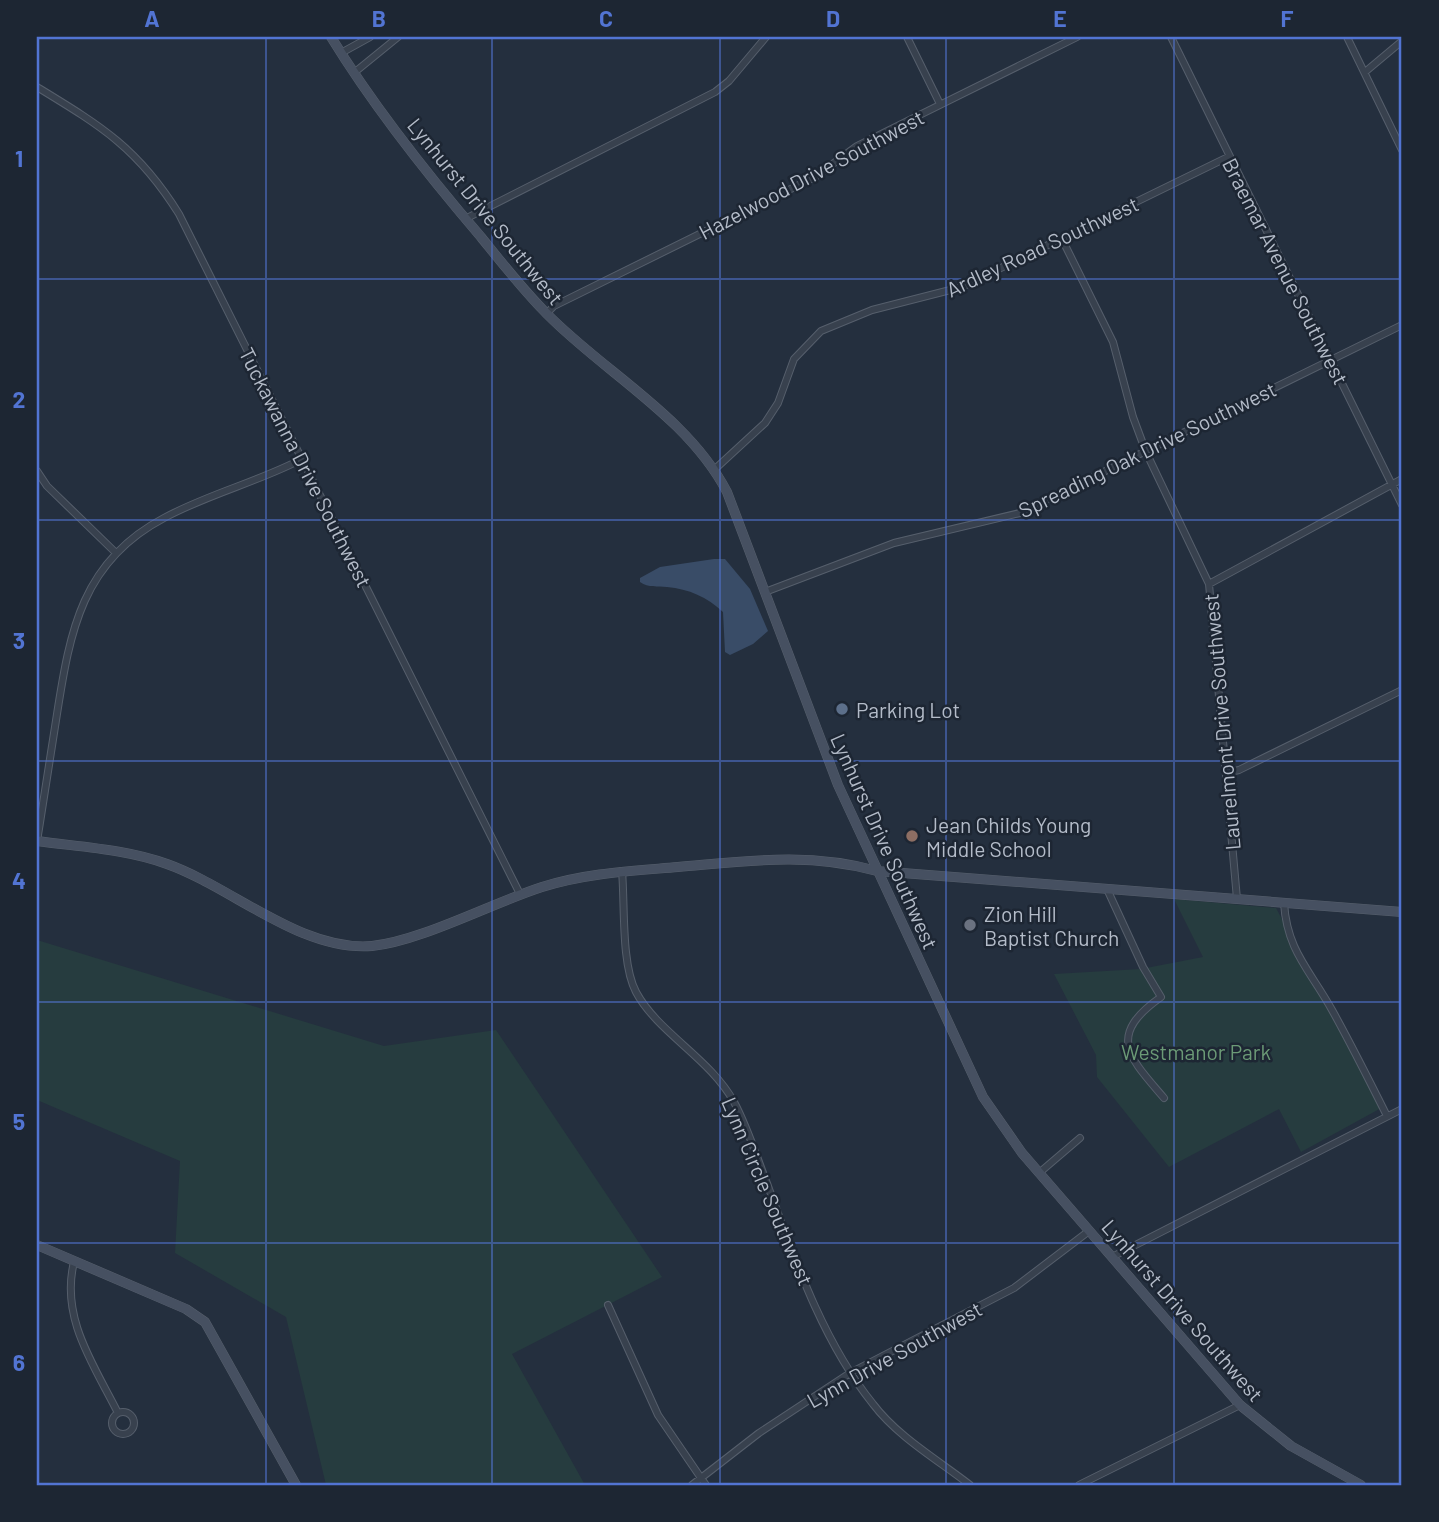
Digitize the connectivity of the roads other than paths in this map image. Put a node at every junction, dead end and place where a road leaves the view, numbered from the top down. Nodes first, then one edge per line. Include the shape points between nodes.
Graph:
1 (331, 37) edge
2 (370, 37) edge
3 (398, 37) edge
4 (766, 37) edge
5 (907, 37) edge
6 (1077, 37) edge
7 (1171, 37) edge
8 (1348, 37) edge
9 (1402, 41) edge
10 (341, 53) junction
11 (355, 72) junction
12 (1365, 72) junction
13 (37, 87) edge
14 (940, 104) junction
15 (1402, 150) edge
16 (1228, 157) junction
17 (465, 219) junction
18 (1062, 239) junction
19 (546, 314) junction
20 (1402, 324) edge
21 (1331, 360) junction
22 (1146, 452) junction
23 (302, 459) junction
24 (715, 469) junction
25 (37, 471) edge
26 (1402, 479) edge
27 (1392, 485) junction
28 (1402, 505) edge
29 (116, 553) junction
30 (1209, 584) junction
31 (765, 592) junction
32 (1402, 690) edge
33 (1226, 773) junction
34 (37, 841) edge
35 (622, 871) junction
36 (877, 871) junction
37 (1107, 889) junction
38 (520, 894) junction
39 (1237, 899) junction
40 (1284, 903) junction
41 (1402, 912) edge
42 (1164, 1098) dead end
43 (1402, 1109) edge
44 (1387, 1115) junction
45 (1080, 1138) dead end
46 (1039, 1173) junction
47 (1089, 1231) junction
48 (37, 1245) edge
49 (1112, 1257) junction
50 (74, 1262) junction
51 (608, 1304) dead end
52 (850, 1373) junction
53 (1240, 1405) junction
54 (118, 1413) dead end
55 (701, 1478) junction
56 (296, 1485) edge
57 (692, 1485) edge
58 (706, 1485) edge
59 (971, 1485) edge
60 (1079, 1485) edge
61 (1361, 1485) edge

1 - 10 street, Lynhurst Drive Southwest
2 - 10 street
3 - 11 street
4 - 17 street via 715,92
5 - 14 street
6 - 14 street, Hazelwood Drive Southwest
7 - 16 street, Braemar Avenue Southwest
8 - 12 street
9 - 12 street
10 - 11 street, Lynhurst Drive Southwest
11 - 17 street, Lynhurst Drive Southwest
12 - 15 street
13 - 23 street, Tuckawanna Drive Southwest via 112,134 157,179
14 - 19 street, Hazelwood Drive Southwest via 857,146 815,177
16 - 18 street, Ardley Road Southwest
16 - 21 street, Braemar Avenue Southwest
17 - 19 street, Lynhurst Drive Southwest
18 - 22 street, Laurelmont Drive Southwest via 1114,342
18 - 24 street, Ardley Road Southwest via 962,287 872,310 821,331 794,359 765,424
19 - 24 street, Lynhurst Drive Southwest via 690,440
20 - 21 street, Spreading Oak Drive Southwest
21 - 22 street, Spreading Oak Drive Southwest
21 - 27 street, Braemar Avenue Southwest
22 - 30 street, Laurelmont Drive Southwest
22 - 31 street, Spreading Oak Drive Southwest via 1020,513 894,543
23 - 29 street via 165,517
23 - 38 street, Tuckawanna Drive Southwest
24 - 31 street, Lynhurst Drive Southwest
25 - 29 street
26 - 27 street
27 - 28 street, Braemar Avenue Southwest
27 - 30 street
29 - 34 street via 88,591 71,633
30 - 33 street, Laurelmont Drive Southwest
31 - 36 street, Lynhurst Drive Southwest via 838,785
32 - 33 street
33 - 39 street, Laurelmont Drive Southwest
34 - 38 street via 167,864 309,935 347,946 398,941
35 - 36 street via 807,858
35 - 38 street via 570,879
35 - 52 street, Lynn Circle Southwest via 635,991 711,1070 734,1101 799,1270
36 - 37 street
36 - 46 street, Lynhurst Drive Southwest via 966,1067 1001,1126
37 - 39 street
37 - 42 street via 1161,997 1140,1012 1128,1040 1131,1060
39 - 40 street
40 - 41 street
40 - 44 street via 1291,944 1331,1007
43 - 44 street
44 - 49 street
45 - 46 street
46 - 47 street, Lynhurst Drive Southwest
47 - 49 street, Lynhurst Drive Southwest
47 - 52 street, Lynn Drive Southwest via 1014,1288
48 - 50 street
49 - 53 street, Lynhurst Drive Southwest
50 - 54 street via 69,1291 73,1319
50 - 56 street via 186,1309 205,1322
51 - 55 street via 657,1415
52 - 55 street, Lynn Drive Southwest via 758,1433
52 - 59 street, Lynn Circle Southwest via 901,1432
53 - 60 street
53 - 61 street, Lynhurst Drive Southwest via 1289,1445
55 - 57 street, Lynn Drive Southwest
55 - 58 street

